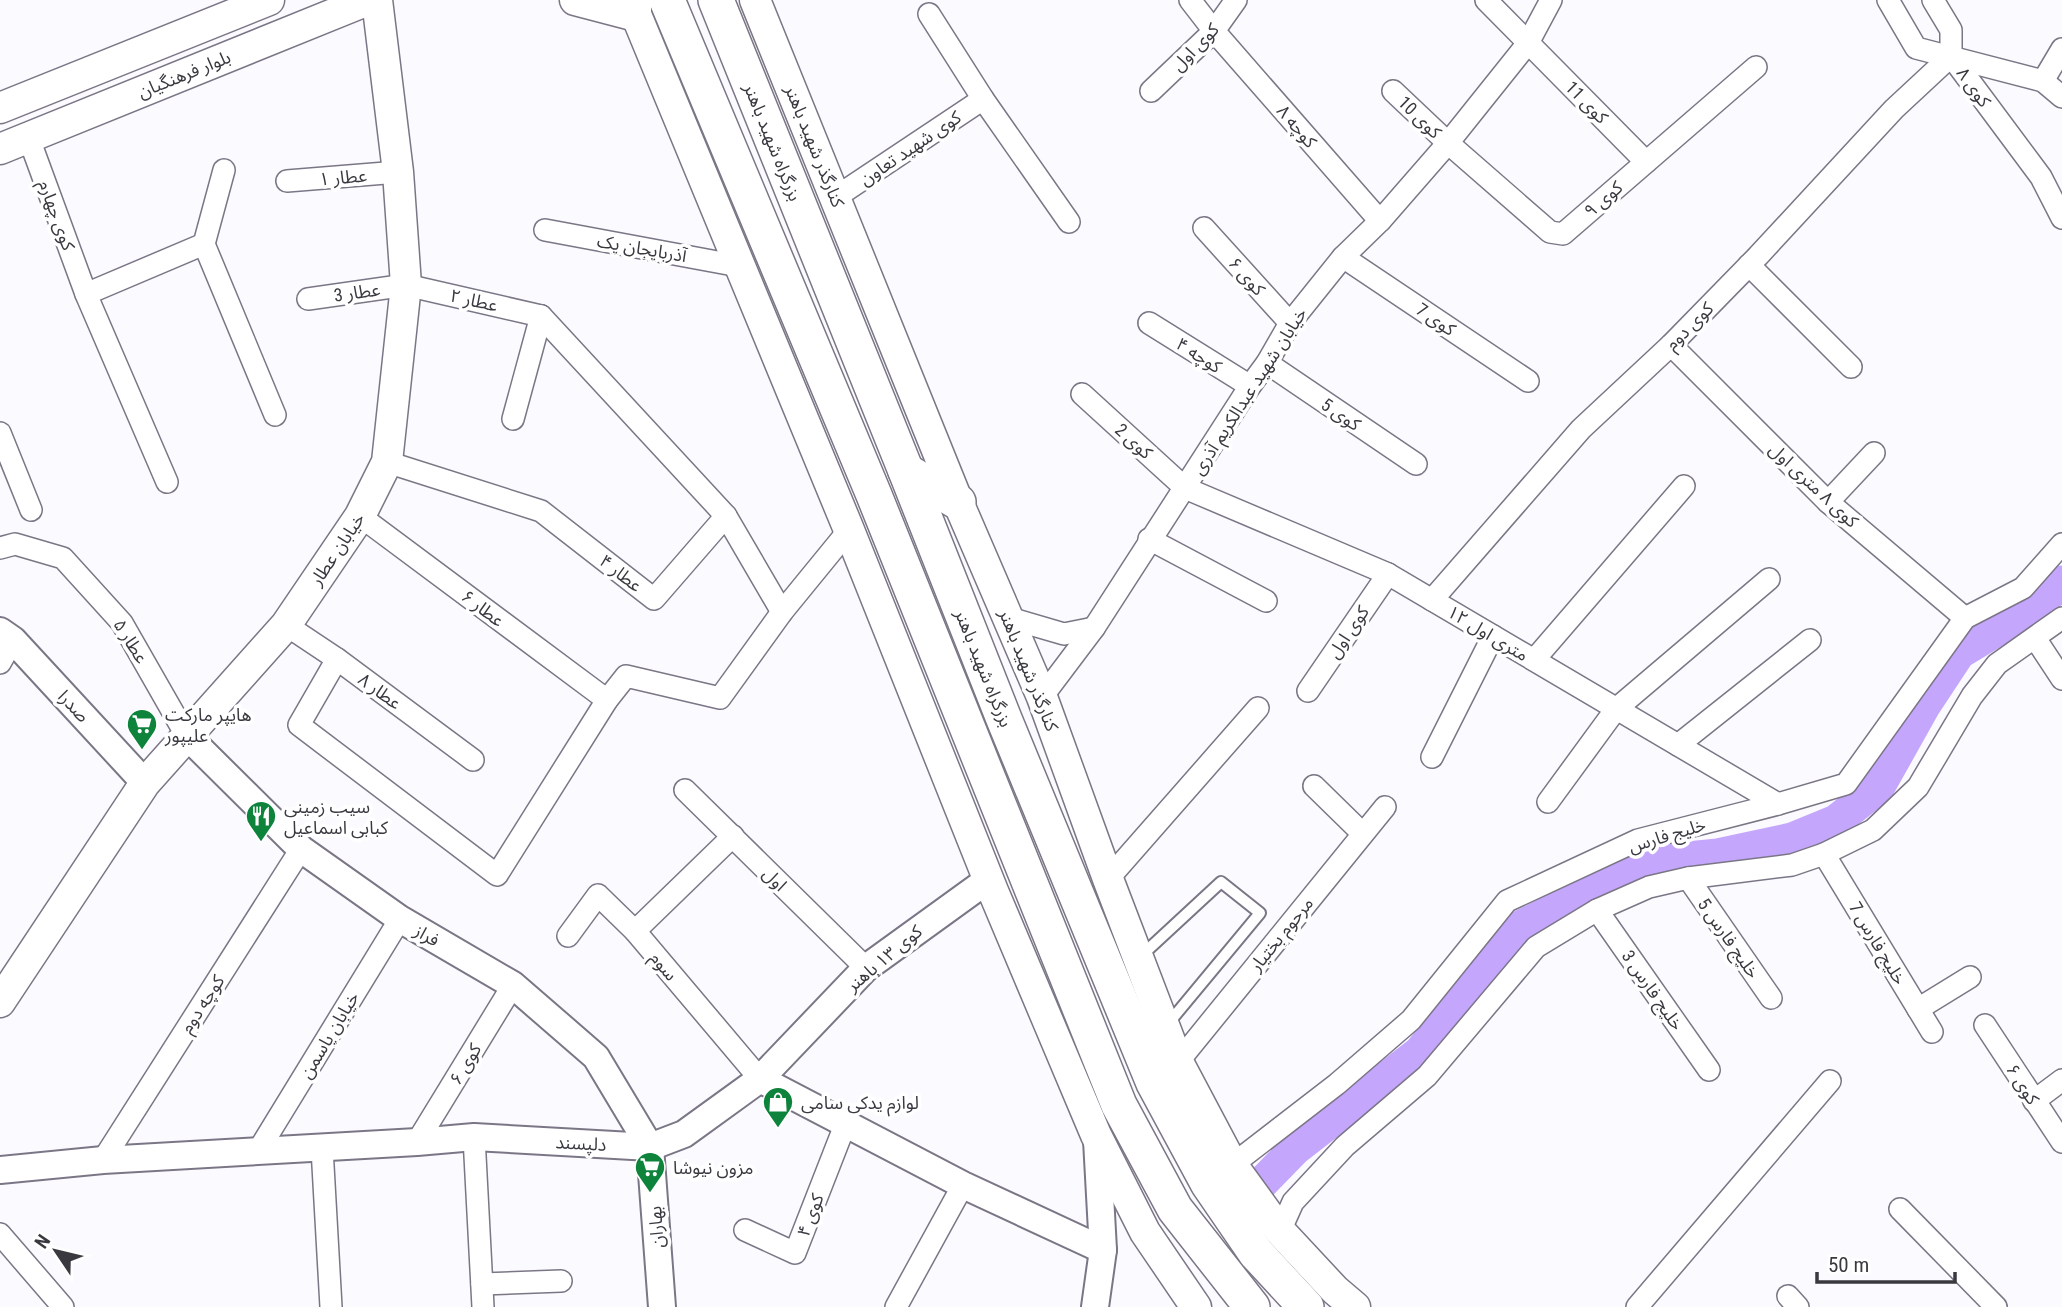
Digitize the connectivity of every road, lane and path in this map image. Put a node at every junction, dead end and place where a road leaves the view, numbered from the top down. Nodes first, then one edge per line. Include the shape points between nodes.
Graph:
1 (269, 0) edge
2 (368, 0) edge
3 (377, 0) edge
4 (575, 0) edge
5 (667, 0) edge
6 (716, 0) edge
7 (755, 0) edge
8 (1191, 0) edge
9 (1236, 0) edge
10 (1486, 0) edge
11 (1551, 0) edge
12 (1888, 0) edge
13 (1933, 0) edge
14 (634, 5) edge
15 (929, 14) dead end
16 (1214, 31) junction
17 (1528, 43) junction
18 (2062, 49) edge
19 (1951, 56) junction
20 (1756, 67) dead end
21 (2043, 81) junction
22 (1152, 91) dead end
23 (1393, 91) dead end
24 (2062, 97) edge
25 (984, 99) junction
26 (1, 107) edge
27 (28, 136) junction
28 (1448, 143) junction
29 (0, 149) edge
30 (1646, 162) junction
31 (224, 170) dead end
32 (398, 172) junction
33 (287, 181) dead end
34 (836, 198) junction
35 (2062, 218) edge
36 (1380, 221) junction
37 (1069, 222) dead end
38 (1204, 228) dead end
39 (545, 230) dead end
40 (204, 244) junction
41 (1343, 257) junction
42 (1749, 265) junction
43 (739, 266) junction
44 (406, 285) junction
45 (86, 293) junction
46 (308, 299) dead end
47 (541, 316) junction
48 (1149, 323) dead end
49 (1290, 323) junction
50 (1671, 345) junction
51 (1267, 363) junction
52 (1851, 367) dead end
53 (1528, 381) dead end
54 (1250, 386) junction
55 (1082, 394) dead end
56 (275, 415) dead end
57 (513, 419) dead end
58 (0, 433) edge
59 (1874, 453) dead end
60 (387, 462) junction
61 (1416, 464) dead end
62 (906, 471) junction
63 (167, 482) dead end
64 (1684, 486) dead end
65 (1185, 488) junction
66 (958, 502) junction
67 (1828, 502) junction
68 (31, 510) dead end
69 (360, 516) junction
70 (726, 516) junction
71 (849, 530) junction
72 (1149, 539) junction
73 (2062, 544) edge
74 (0, 548) edge
75 (1388, 574) junction
76 (1769, 579) dead end
77 (1432, 600) junction
78 (1266, 601) dead end
79 (782, 612) junction
80 (1009, 618) junction
81 (1965, 618) junction
82 (2062, 618) edge
83 (286, 625) junction
84 (1094, 628) junction
85 (7, 636) edge
86 (1493, 636) junction
87 (2035, 638) junction
88 (1810, 640) dead end
89 (337, 659) junction
90 (1534, 660) junction
91 (0, 663) edge
92 (2062, 679) edge
93 (1308, 691) dead end
94 (1042, 697) junction
95 (607, 700) junction
96 (1258, 708) dead end
97 (1616, 709) junction
98 (186, 735) junction
99 (1678, 745) junction
100 (1432, 757) dead end
101 (473, 760) dead end
102 (145, 783) junction
103 (1314, 786) dead end
104 (685, 790) dead end
105 (1548, 802) dead end
106 (1778, 804) junction
107 (1385, 807) dead end
108 (1362, 833) junction
109 (733, 836) junction
110 (301, 849) junction
111 (1824, 854) junction
112 (1688, 878) junction
113 (1108, 879) junction
114 (991, 885) junction
115 (1597, 909) junction
116 (400, 919) junction
117 (635, 931) junction
118 (568, 936) dead end
119 (1055, 942) junction
120 (1139, 957) junction
121 (866, 968) junction
122 (1970, 977) dead end
123 (513, 985) junction
124 (2, 994) edge
125 (1771, 998) dead end
126 (1918, 1009) junction
127 (1080, 1012) junction
128 (1985, 1025) dead end
129 (1165, 1027) junction
130 (1932, 1032) dead end
131 (1178, 1062) junction
132 (1709, 1070) dead end
133 (760, 1079) junction
134 (2062, 1080) edge
135 (1830, 1081) dead end
136 (2034, 1101) junction
137 (1092, 1124) junction
138 (845, 1125) junction
139 (474, 1137) junction
140 (417, 1142) junction
141 (2062, 1142) edge
142 (650, 1147) junction
143 (322, 1148) junction
144 (258, 1151) junction
145 (103, 1160) junction
146 (0, 1170) edge
147 (1220, 1175) junction
148 (963, 1185) junction
149 (1900, 1209) dead end
150 (745, 1230) dead end
151 (1280, 1231) junction
152 (0, 1234) edge
153 (1103, 1250) junction
154 (561, 1281) dead end
155 (482, 1284) junction
156 (63, 1307) edge
157 (331, 1307) edge
158 (482, 1307) edge
159 (662, 1307) edge
160 (896, 1307) edge
161 (1095, 1307) edge
162 (1196, 1307) edge
163 (1252, 1307) edge
164 (1307, 1307) edge
165 (1355, 1307) edge
166 (1637, 1307) edge
167 (1996, 1307) edge

1 - 26 main road, بلوار فرهنگیان
2 - 27 main road, بلوار فرهنگیان
3 - 32 main road, خیابان عطار
4 - 14 main road
5 - 119 highway
6 - 62 highway, بزرگراه شهید باهنر
7 - 34 main road, کنارگذر شهید باهنر
8 - 16 street, کوچه ۸
9 - 16 street, کوی اول
10 - 17 street, کوی 11
11 - 17 street, خیابان شهید عبدالکریم آذری
12 - 19 street via 1916,48
13 - 19 street via 1951,30
14 - 43 main road
15 - 25 street
16 - 22 street, کوی اول
16 - 36 street, کوچه ۸
17 - 28 street, خیابان شهید عبدالکریم آذری
17 - 30 street, کوی 11
18 - 21 street
19 - 21 street, کوی ۸
19 - 35 street, کوی ۸ via 2041,177
19 - 42 street, کوی دوم via 1894,109
20 - 30 street, کوی ۹
21 - 24 street, کوی ۸
23 - 28 street, کوی 10
25 - 34 street, کوی شهید تعاون
25 - 37 street
27 - 29 main road, بلوار فرهنگیان
27 - 45 street, کوی چهارم
28 - 30 street, کوی ۹ via 1550,232 1563,234
28 - 36 street, خیابان شهید عبدالکریم آذری
31 - 40 street
32 - 33 street, عطار ۱
32 - 44 main road, خیابان عطار
34 - 66 main road, کنارگذر شهید باهنر
36 - 41 street, خیابان شهید عبدالکریم آذری
38 - 49 street, کوی ۶
39 - 43 street, آذربایجان یک
40 - 45 street
40 - 56 street
41 - 49 street, خیابان شهید عبدالکریم آذری
41 - 53 street, کوی 7
42 - 50 street, کوی دوم
42 - 52 street
43 - 71 main road
44 - 46 street, عطار 3
44 - 47 street, عطار ۲
44 - 60 main road, خیابان عطار
45 - 63 street, کوی چهارم
47 - 57 street
47 - 70 street
48 - 54 street, کوچه ۴
49 - 51 street, خیابان شهید عبدالکریم آذری
50 - 67 street, کوی ۸ متری اول
50 - 77 street, کوی دوم via 1581,429
51 - 54 street, خیابان شهید عبدالکریم آذری
51 - 61 street, کوی 5
54 - 65 street, خیابان شهید عبدالکریم آذری
55 - 65 street, کوی 2
58 - 68 street
59 - 67 street
60 - 69 main road, خیابان عطار
60 - 70 street, عطار ۴ via 541,511 654,599
62 - 66 highway
62 - 147 highway, بزرگراه شهید باهنر via 1154,1083
64 - 90 street
65 - 72 street, خیابان شهید عبدالکریم آذری
65 - 75 street, ۱۲ متری اول
66 - 80 main road, کنارگذر شهید باهنر
67 - 81 street, کوی ۸ متری اول
69 - 83 main road, خیابان عطار
69 - 95 street, عطار ۶
70 - 79 street
71 - 79 street
71 - 114 main road
72 - 78 street
72 - 84 street, خیابان شهید عبدالکریم آذری
73 - 81 street, خلیج فارس via 2023,588
74 - 98 street, عطار ۵ via 15,544 63,558 122,623
75 - 77 street, ۱۲ متری اول
75 - 93 street, کوی اول
76 - 97 street
77 - 86 street, ۱۲ متری اول
79 - 95 street via 720,698 626,676
80 - 84 street via 1064,634
80 - 94 main road, کنارگذر شهید باهنر
81 - 106 street, خلیج فارس via 1846,784
82 - 87 street
83 - 89 street, عطار ۸
83 - 98 main road, خیابان عطار
84 - 94 street, خیابان شهید عبدالکریم آذری
85 - 91 street
85 - 102 street, صدرا
86 - 90 street, ۱۲ متری اول
86 - 100 street
87 - 92 street
87 - 111 street via 1997,664 1972,696 1918,787 1873,830
88 - 99 street
89 - 95 street via 299,725 497,875
89 - 101 street, عطار ۸
90 - 97 street, ۱۲ متری اول
94 - 113 main road, کنارگذر شهید باهنر
96 - 113 street
97 - 99 street, ۱۲ متری اول
97 - 105 street
98 - 102 main road, خیابان عطار
98 - 110 street, فراز
99 - 106 street, ۱۲ متری اول
102 - 124 main road, خیابان عطار
103 - 108 street
104 - 109 street, اول
106 - 147 street, خلیج فارس via 1638,840 1507,901 1411,1020
107 - 108 street, مرحوم بختیار
108 - 131 street, مرحوم بختیار
109 - 117 street
109 - 121 street, اول
110 - 116 street, فراز
110 - 145 street, کوچه دوم
111 - 112 street via 1792,865
111 - 126 street, خلیج فارس 7
112 - 115 street via 1649,887
112 - 125 street, خلیج فارس 5
113 - 120 main road, کنارگذر شهید باهنر
114 - 119 main road
114 - 121 street, کوی ۱۳ باهنر
114 - 137 main road
115 - 132 street, خلیج فارس 3
115 - 151 street via 1536,947 1427,1076 1345,1146 1293,1202
116 - 123 street, فراز
116 - 144 street, خیابان یاسمن
117 - 118 street, سوم via 598,895
117 - 133 street, سوم
119 - 127 highway
120 - 129 main road, کنارگذر شهید باهنر
120 - 129 lane via 1221,882 1260,913
121 - 133 street, کوی ۱۳ باهنر
122 - 126 street
123 - 140 street, کوی ۶
123 - 142 street, فراز via 596,1057
126 - 130 street, خلیج فارس 7
127 - 137 main road
127 - 163 highway via 1119,1105 1175,1209
128 - 136 street, کوی ۶
129 - 131 main road, کنارگذر شهید باهنر
131 - 147 main road, کنارگذر شهید باهنر
133 - 138 street
133 - 142 street, دلپسند via 684,1134
134 - 136 street
135 - 166 street
136 - 141 street, کوی ۶
137 - 153 street
137 - 162 main road via 1145,1232
138 - 148 street
138 - 150 street, کوی ۴ via 795,1253
139 - 140 street, دلپسند
139 - 142 street, دلپسند
139 - 155 street
140 - 143 street, دلپسند
142 - 159 street, بهاران
143 - 144 street, دلپسند
143 - 157 street
144 - 145 street, دلپسند
145 - 146 street, دلپسند
147 - 151 main road, کنارگذر شهید باهنر
147 - 164 highway, بزرگراه شهید باهنر via 1256,1253
148 - 153 street
148 - 160 street
149 - 167 street
151 - 165 main road, کنارگذر شهید باهنر
152 - 156 street
153 - 161 street
154 - 155 street
155 - 158 street

